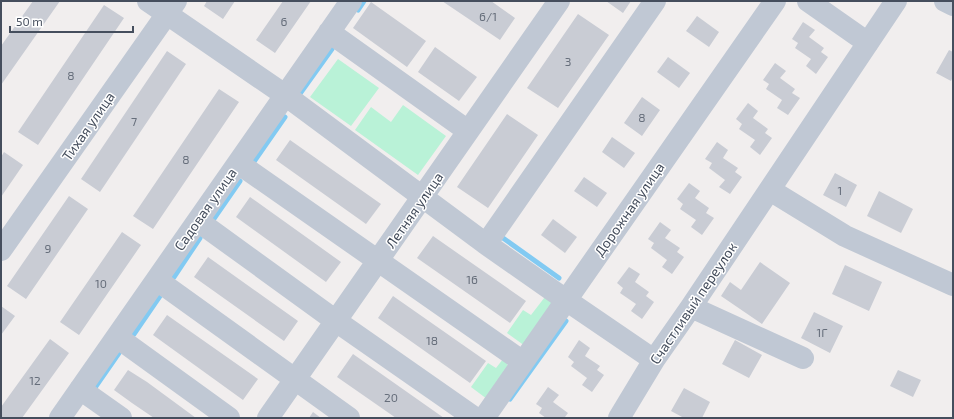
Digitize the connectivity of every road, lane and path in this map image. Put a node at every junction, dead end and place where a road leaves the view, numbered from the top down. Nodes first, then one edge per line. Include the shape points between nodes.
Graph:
1 (148, 1) edge
2 (351, 1) edge
3 (559, 1) edge
4 (655, 1) edge
5 (775, 1) edge
6 (808, 1) edge
7 (896, 1) edge
8 (945, 1) edge
9 (953, 5) edge
10 (171, 7) edge
11 (329, 32) junction
12 (868, 43) junction
13 (285, 95) junction
14 (468, 131) junction
15 (238, 163) junction
16 (770, 190) junction
17 (422, 198) junction
18 (198, 220) junction
19 (486, 244) junction
20 (1, 250) edge
21 (377, 262) junction
22 (157, 280) junction
23 (953, 285) edge
24 (566, 300) junction
25 (691, 307) junction
26 (336, 320) junction
27 (117, 337) junction
28 (803, 358) dead end
29 (654, 360) junction
30 (523, 362) junction
31 (296, 379) junction
32 (80, 389) junction
33 (622, 417) edge
34 (60, 418) edge
35 (121, 418) edge
36 (230, 418) edge
37 (268, 418) edge
38 (349, 418) edge
39 (475, 418) edge
40 (484, 418) edge

1 - 10 street
2 - 11 street, Садовая улица
3 - 14 street, Летняя улица
4 - 19 street
5 - 24 street, Дорожная улица
6 - 12 street
7 - 12 street, Счастливый переулок
8 - 9 street
10 - 13 street
10 - 20 street, Тихая улица
11 - 13 street, Садовая улица
11 - 14 street
12 - 16 street, Счастливый переулок
13 - 15 street, Садовая улица
13 - 17 street
14 - 17 street, Летняя улица
15 - 18 street, Садовая улица
15 - 21 street
16 - 23 street via 845,236
16 - 25 street, Счастливый переулок
17 - 19 street
17 - 21 street, Летняя улица
18 - 22 street, Садовая улица
18 - 26 street
19 - 24 street
21 - 26 street, Летняя улица
21 - 30 street
22 - 27 street, Садовая улица
22 - 31 street
24 - 29 street
24 - 30 street, Дорожная улица
25 - 28 street
25 - 29 street, Счастливый переулок
26 - 31 street, Летняя улица
26 - 39 street
27 - 32 street, Садовая улица
27 - 36 street
29 - 33 street, Счастливый переулок
30 - 40 street, Дорожная улица
31 - 37 street, Летняя улица
31 - 38 street
32 - 34 street, Садовая улица
32 - 35 street

